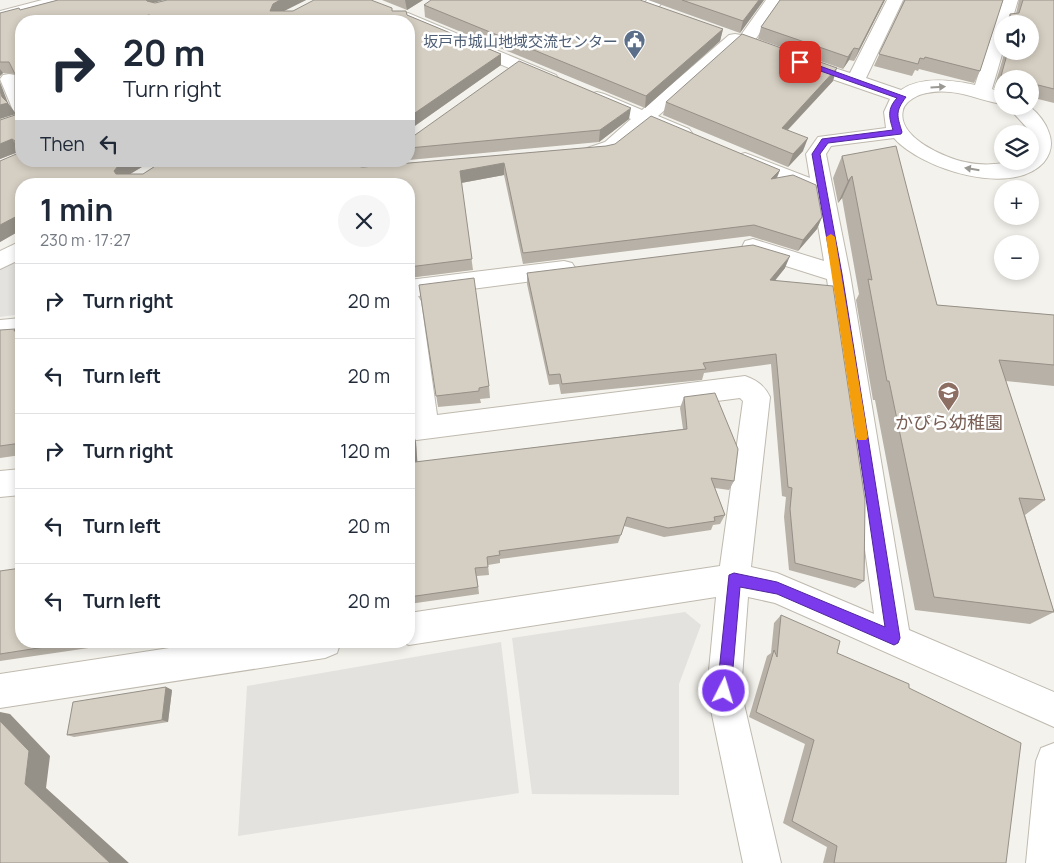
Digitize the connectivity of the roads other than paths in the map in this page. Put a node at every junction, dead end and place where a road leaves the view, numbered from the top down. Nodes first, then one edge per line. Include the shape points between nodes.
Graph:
1 (8, 0) edge
2 (61, 0) edge
3 (774, 0) edge
4 (894, 0) edge
5 (1010, 0) edge
6 (32, 6) junction
7 (1006, 15) edge
8 (0, 16) edge
9 (415, 20) edge
10 (732, 38) junction
11 (764, 48) edge
12 (994, 54) edge
13 (782, 55) edge
14 (10, 78) edge
15 (855, 82) junction
16 (982, 92) junction
17 (994, 96) edge
18 (902, 97) junction
19 (15, 100) edge
20 (1029, 115) edge
21 (646, 119) junction
22 (898, 132) junction
23 (699, 140) edge
24 (725, 151) edge
25 (577, 154) edge
26 (1048, 158) edge
27 (380, 167) edge
28 (359, 178) edge
29 (822, 191) junction
30 (731, 249) edge
31 (15, 252) edge
32 (0, 261) edge
33 (584, 267) edge
34 (838, 274) junction
35 (415, 288) edge
36 (15, 328) edge
37 (0, 329) edge
38 (415, 397) edge
39 (417, 429) edge
40 (15, 483) edge
41 (0, 484) edge
42 (734, 579) junction
43 (415, 628) edge
44 (894, 638) junction
45 (279, 648) edge
46 (0, 690) edge
47 (1054, 710) edge
48 (1054, 761) edge
49 (762, 863) edge
50 (1045, 863) edge

1 - 6 street
2 - 6 street
3 - 10 street
4 - 15 street
5 - 7 street
6 - 8 street
9 - 21 street via 509,71 572,88
10 - 11 street
10 - 21 street
12 - 16 street
13 - 15 street
14 - 19 street
15 - 18 street
16 - 17 street
18 -> 16 street via 936,86
18 - 22 street via 895,105 893,115
20 - 26 street via 1043,132
21 - 23 street
21 - 25 street via 612,146
26 -> 22 street via 1001,172 976,170 929,156
22 - 29 street via 825,141 816,154
24 - 29 street
27 - 28 street
29 - 34 street
30 - 34 street via 750,246
31 - 32 street
33 - 35 street
34 - 44 street
36 - 37 street
38 - 39 street
39 - 42 street via 745,387 757,397
40 - 41 street
42 - 43 street
42 - 44 street via 777,588
42 - 49 street via 724,691
44 - 47 street
45 - 46 street
48 - 50 street

